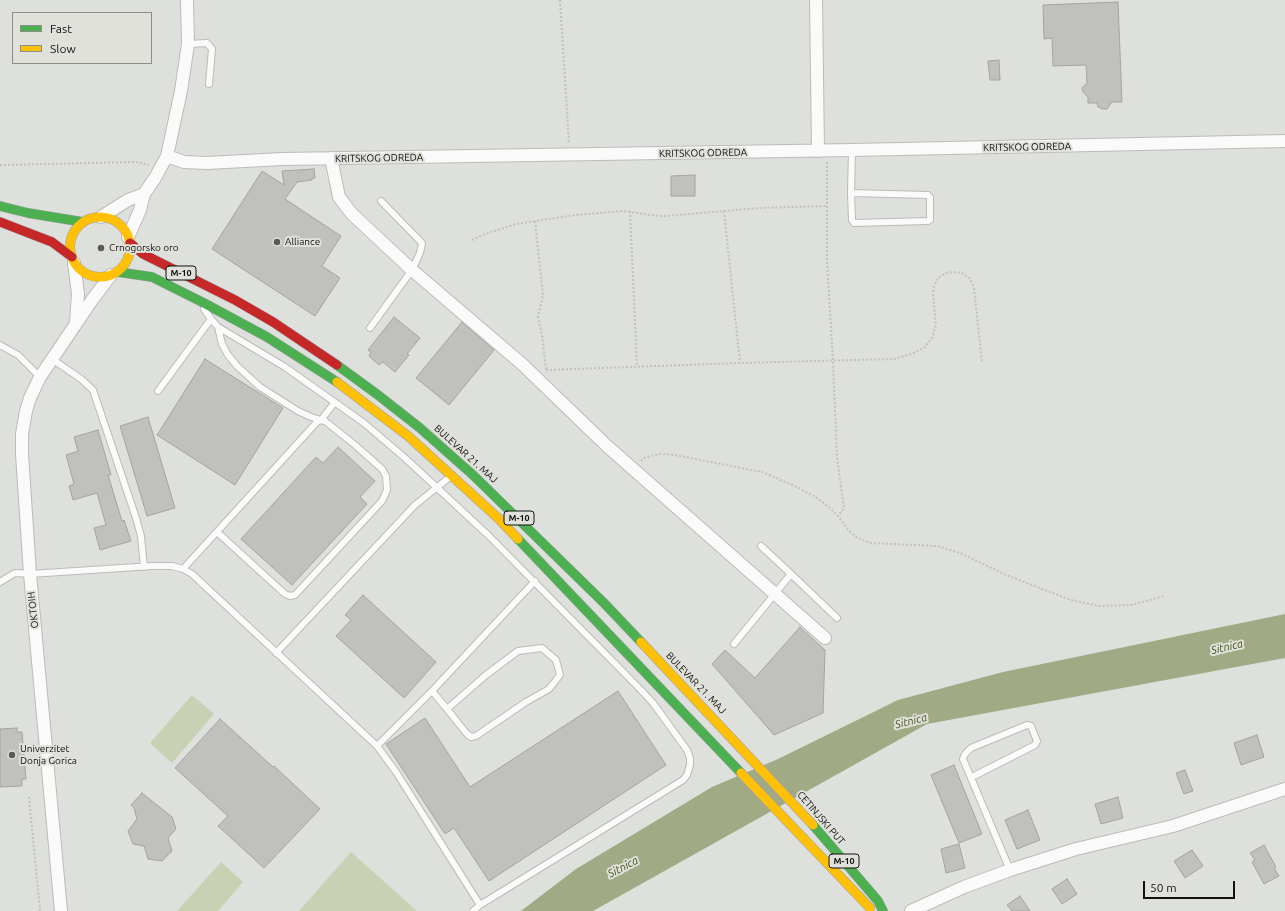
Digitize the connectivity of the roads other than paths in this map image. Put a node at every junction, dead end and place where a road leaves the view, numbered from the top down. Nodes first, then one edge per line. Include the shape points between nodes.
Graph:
1 (187, 0) edge
2 (816, 0) edge
3 (188, 44) junction
4 (209, 84) dead end
5 (1283, 138) edge
6 (852, 150) junction
7 (822, 151) junction
8 (167, 156) junction
9 (331, 158) junction
10 (851, 193) junction
11 (144, 194) junction
12 (381, 201) dead end
13 (0, 206) edge
14 (101, 217) junction
15 (0, 222) edge
16 (83, 222) junction
17 (129, 240) junction
18 (73, 260) junction
19 (412, 270) junction
20 (114, 273) junction
21 (202, 302) junction
22 (211, 319) junction
23 (76, 323) junction
24 (218, 327) junction
25 (370, 328) dead end
26 (0, 345) edge
27 (52, 359) junction
28 (40, 377) junction
29 (158, 391) dead end
30 (335, 402) junction
31 (321, 420) junction
32 (452, 475) junction
33 (437, 487) junction
34 (217, 532) junction
35 (761, 546) dead end
36 (144, 567) junction
37 (183, 569) junction
38 (30, 574) junction
39 (791, 574) junction
40 (535, 581) junction
41 (0, 582) edge
42 (774, 593) junction
43 (837, 618) dead end
44 (825, 638) dead end
45 (734, 644) dead end
46 (276, 653) junction
47 (432, 691) junction
48 (665, 693) junction
49 (653, 703) junction
50 (447, 709) junction
51 (738, 744) joint
52 (377, 746) junction
53 (972, 777) junction
54 (1285, 789) edge
55 (1010, 870) junction
56 (480, 905) junction
57 (61, 911) edge
58 (473, 911) edge
59 (874, 911) edge
60 (882, 911) edge
61 (911, 911) edge

1 - 3 street
2 - 7 street
3 - 4 lane via 207,43 212,49
3 - 8 street
5 - 6 street, KRITSKOG ODREDA
6 - 7 street, KRITSKOG ODREDA
6 - 10 lane
7 - 9 street, KRITSKOG ODREDA
8 - 9 street, KRITSKOG ODREDA via 197,163
8 - 11 street
9 - 19 street via 339,197 352,214
10 - 10 lane via 854,223 930,220 928,195
11 - 14 street via 128,200
11 - 17 street
12 - 19 lane via 422,243
13 - 16 main road
14 - 16 main road
14 - 17 main road, M-10 via 118,224
15 - 18 main road, M-10 via 43,238
16 - 18 main road via 71,238
17 - 20 main road via 128,259
17 - 51 main road, BULEVAR 21. MAJ / M-10 via 143,254 273,322 347,372 420,428 473,475 604,603
18 - 20 main road, M-10 via 80,269 95,277
18 - 23 street, OKTOIH via 78,294
19 - 25 lane
19 - 42 street via 536,377 607,446
20 - 21 main road, M-10 via 152,277
20 - 23 street, OKTOIH
21 - 22 lane
21 - 32 main road, M-10 via 267,337 338,383 393,424
22 - 24 lane
22 - 29 lane
23 - 27 street, OKTOIH
24 - 30 lane via 285,367
24 - 31 lane via 228,355 249,378 287,404
26 - 28 lane via 18,355
27 - 28 street, OKTOIH
27 - 36 lane via 94,390 138,524
28 - 38 street, OKTOIH via 26,411 22,444
30 - 31 lane
30 - 33 lane via 364,423
31 - 34 lane via 316,422
31 - 34 lane via 382,469 386,476 387,490 382,501 295,595 286,594
32 - 33 lane
32 - 48 main road, M-10 via 498,518
33 - 40 lane
33 - 46 lane via 415,505
34 - 37 lane
35 - 39 lane
36 - 37 lane via 172,566
36 - 38 lane
37 - 46 lane via 192,574
38 - 41 lane via 15,573
38 - 57 street, OKTOIH
39 - 42 lane
39 - 43 lane
40 - 47 lane
40 - 49 lane
42 - 44 street
42 - 45 lane
46 - 52 lane
47 - 50 lane
47 - 52 lane
48 - 49 lane
48 - 59 main road, M-10
49 - 56 lane via 690,758 689,770 683,780
50 - 50 lane via 467,734 471,737 476,736 549,689 560,675 556,660 542,648 518,651
51 - 60 main road, CETINJSKI PUT / M-10 via 803,813 878,902
52 - 56 lane
53 - 53 lane via 964,759 971,748 1027,725 1031,726 1037,741 1035,745
53 - 55 lane
54 - 55 street via 1173,826 1076,849
55 - 61 street
56 - 58 lane

